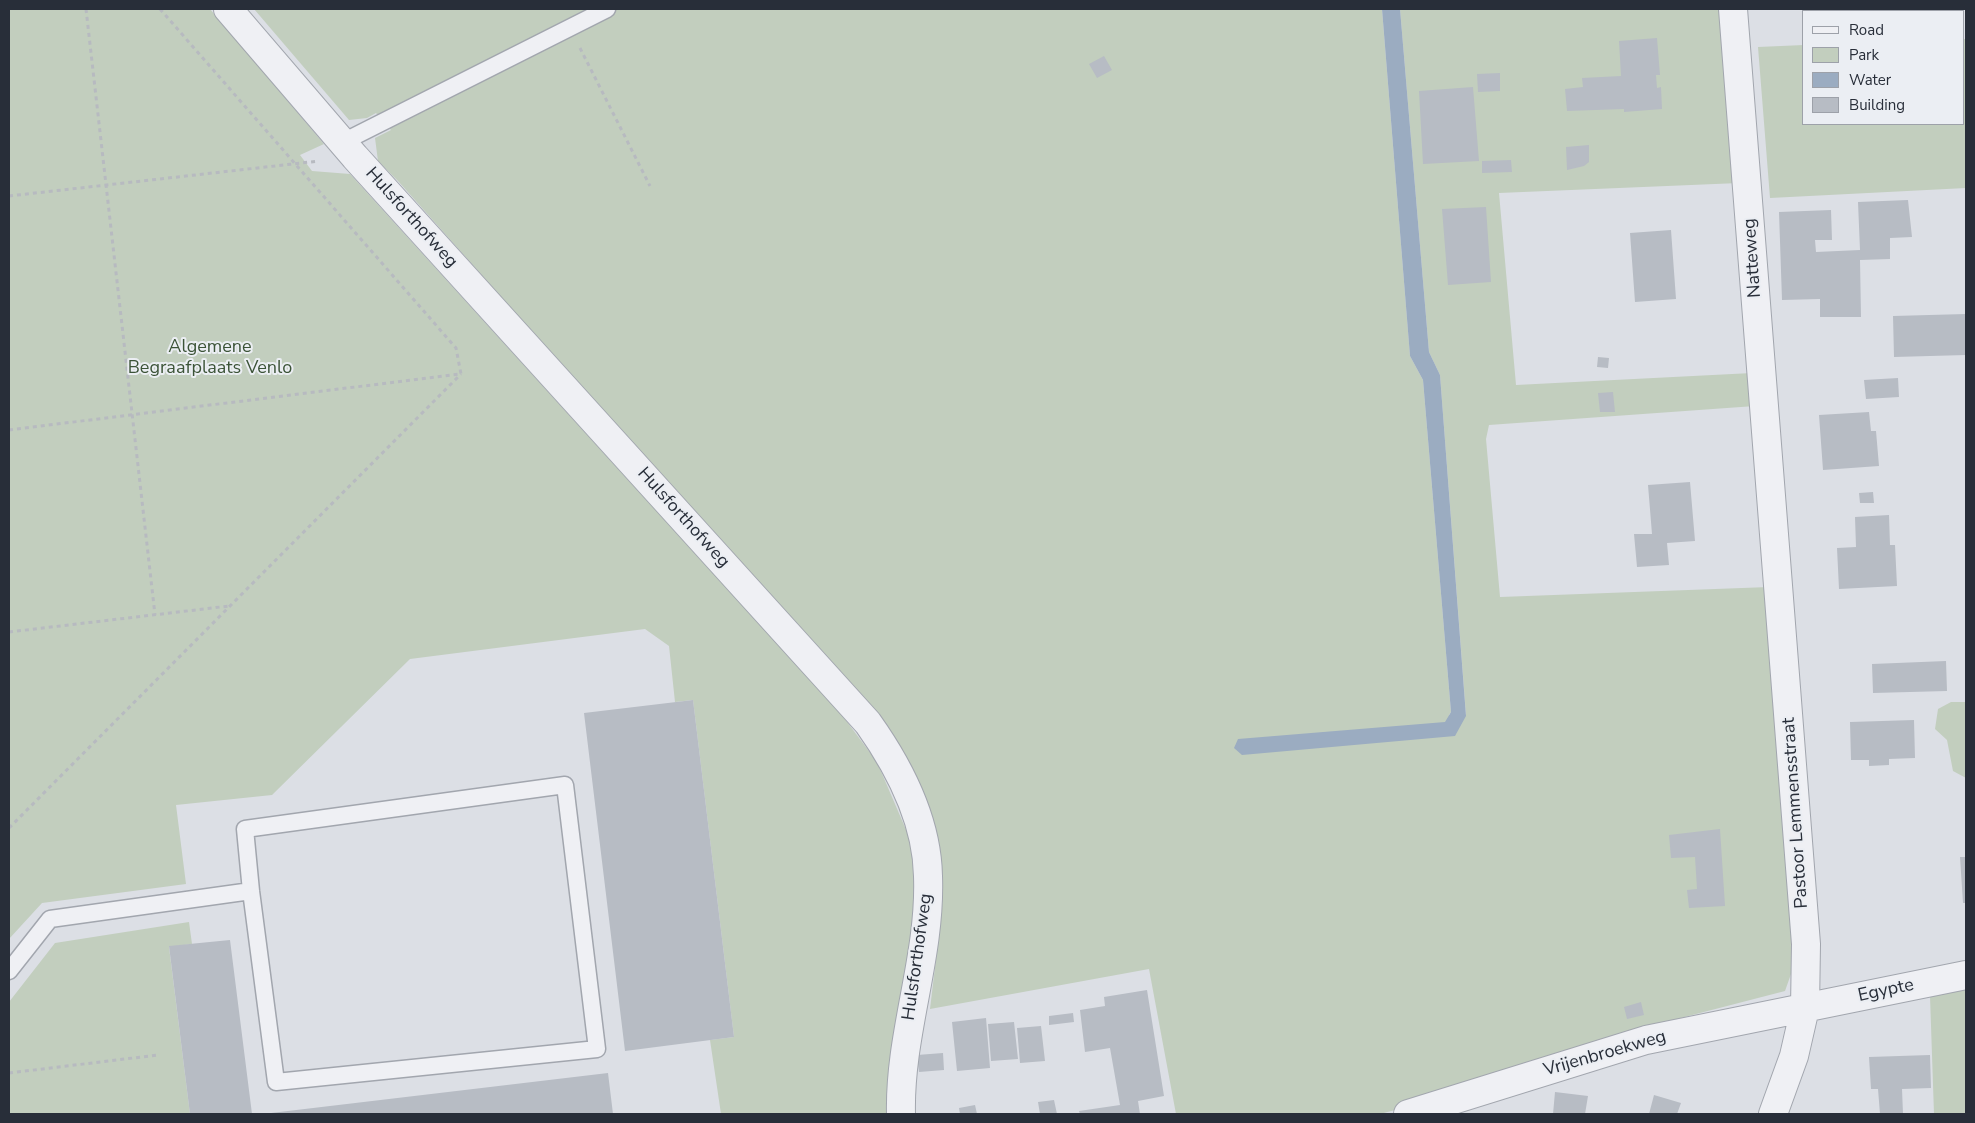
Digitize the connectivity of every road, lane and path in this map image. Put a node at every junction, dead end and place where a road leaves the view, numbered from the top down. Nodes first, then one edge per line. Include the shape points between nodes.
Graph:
1 (86, 9) edge
2 (160, 9) edge
3 (228, 9) edge
4 (607, 9) edge
5 (1733, 9) edge
6 (570, 28) junction
7 (349, 150) junction
8 (295, 164) junction
9 (106, 185) junction
10 (650, 186) dead end
11 (9, 196) edge
12 (461, 374) junction
13 (132, 415) junction
14 (9, 430) edge
15 (1772, 506) joint
16 (229, 606) junction
17 (155, 615) junction
18 (9, 632) edge
19 (9, 828) edge
20 (251, 891) junction
21 (9, 971) edge
22 (1966, 975) edge
23 (1806, 1008) junction
24 (158, 1055) dead end
25 (9, 1073) edge
26 (901, 1114) edge
27 (1408, 1114) edge
28 (1772, 1114) edge

1 - 9 path
2 - 8 path
3 - 7 street, Hulsforthofweg
4 - 6 lane
5 - 15 street, Natteweg
6 - 7 lane
6 - 10 path
7 - 8 path
7 - 26 street, Hulsforthofweg via 868,723 892,758 910,794 918,820 928,876 927,923 903,1068
8 - 9 path
8 - 12 path via 456,348
9 - 11 path
9 - 13 path
12 - 13 path
12 - 16 path
13 - 14 path
13 - 17 path
15 - 23 street, Pastoor Lemmensstraat via 1806,944
16 - 17 path
16 - 19 path
17 - 18 path
20 - 20 lane via 245,829 565,785 597,1049 276,1082
20 - 21 lane via 50,919
22 - 23 street, Egypte
23 - 27 street, Vrijenbroekweg via 1646,1040
23 - 28 street, Pastoor Lemmensstraat via 1794,1056
24 - 25 path

